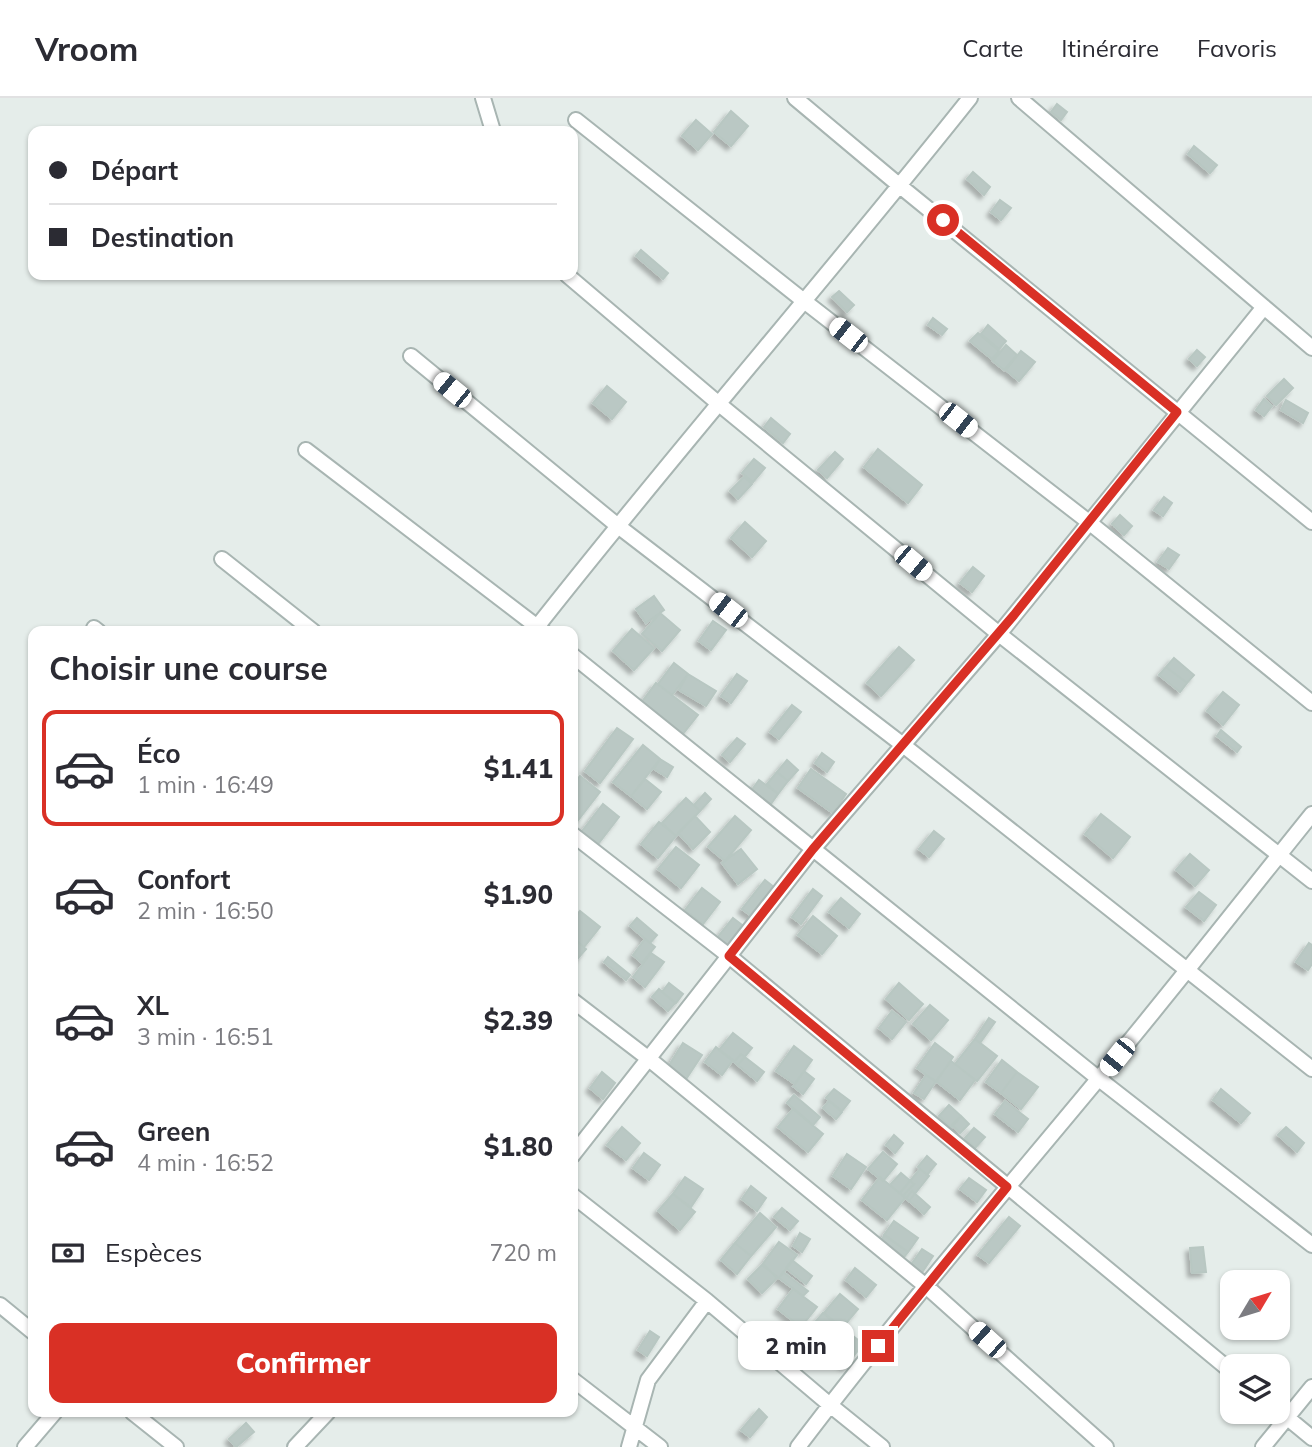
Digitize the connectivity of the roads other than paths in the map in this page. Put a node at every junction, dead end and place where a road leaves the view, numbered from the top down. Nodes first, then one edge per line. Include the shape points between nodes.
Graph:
1 (483, 98) edge
2 (795, 98) edge
3 (970, 98) edge
4 (1019, 98) edge
5 (576, 120) dead end
6 (491, 126) edge
7 (900, 186) junction
8 (573, 280) edge
9 (804, 301) junction
10 (1264, 307) junction
11 (1312, 348) edge
12 (411, 356) dead end
13 (719, 404) junction
14 (1177, 412) junction
15 (306, 450) dead end
16 (1312, 522) edge
17 (1090, 523) junction
18 (618, 526) junction
19 (222, 559) dead end
20 (306, 626) edge
21 (533, 626) edge
22 (541, 626) edge
23 (999, 634) junction
24 (578, 660) edge
25 (1312, 703) edge
26 (904, 745) junction
27 (1312, 814) edge
28 (578, 839) edge
29 (813, 849) junction
30 (1280, 855) junction
31 (1312, 881) edge
32 (729, 956) junction
33 (1187, 970) junction
34 (578, 1005) edge
35 (649, 1059) junction
36 (1312, 1069) edge
37 (1099, 1079) junction
38 (578, 1148) edge
39 (1007, 1187) junction
40 (578, 1200) edge
41 (1312, 1245) edge
42 (927, 1287) junction
43 (707, 1301) junction
44 (0, 1305) edge
45 (28, 1328) edge
46 (1220, 1362) edge
47 (578, 1383) edge
48 (1312, 1387) edge
49 (830, 1405) junction
50 (1290, 1406) edge
51 (51, 1417) edge
52 (138, 1417) edge
53 (323, 1417) edge
54 (1290, 1420) edge
55 (1276, 1424) edge
56 (635, 1426) junction
57 (1312, 1438) edge
58 (26, 1447) edge
59 (176, 1447) edge
60 (295, 1447) edge
61 (628, 1447) edge
62 (660, 1447) edge
63 (798, 1447) edge
64 (882, 1447) edge
65 (1107, 1447) edge
66 (1263, 1447) edge

1 - 6 street
2 - 7 street
3 - 7 street
4 - 10 street
5 - 9 street
7 - 9 street
7 - 14 street
8 - 13 street
9 - 13 street
9 - 17 street
10 - 11 street
10 - 14 street
12 - 18 street
13 - 18 street
13 - 23 street
14 - 16 street
14 - 17 street
15 - 21 street
17 - 23 street
17 - 25 street
18 - 22 street
18 - 26 street
19 - 20 street
23 - 26 street
23 - 30 street
24 - 29 street
26 - 29 street
26 - 33 street
27 - 30 street
28 - 32 street
29 - 32 street
29 - 37 street
30 - 31 street
30 - 33 street
32 - 35 street
32 - 39 street
33 - 36 street
33 - 37 street
34 - 35 street
35 - 38 street
35 - 42 street
37 - 39 street
37 - 41 street
39 - 42 street
39 - 46 street
40 - 43 street
42 - 49 street
42 - 65 street
43 - 49 street
43 - 56 street via 649,1380
44 - 45 street
47 - 56 street
48 - 50 street
49 - 63 street
49 - 64 street
51 - 58 street
52 - 59 street
53 - 60 street
54 - 57 street
55 - 66 street
56 - 61 street
56 - 62 street

